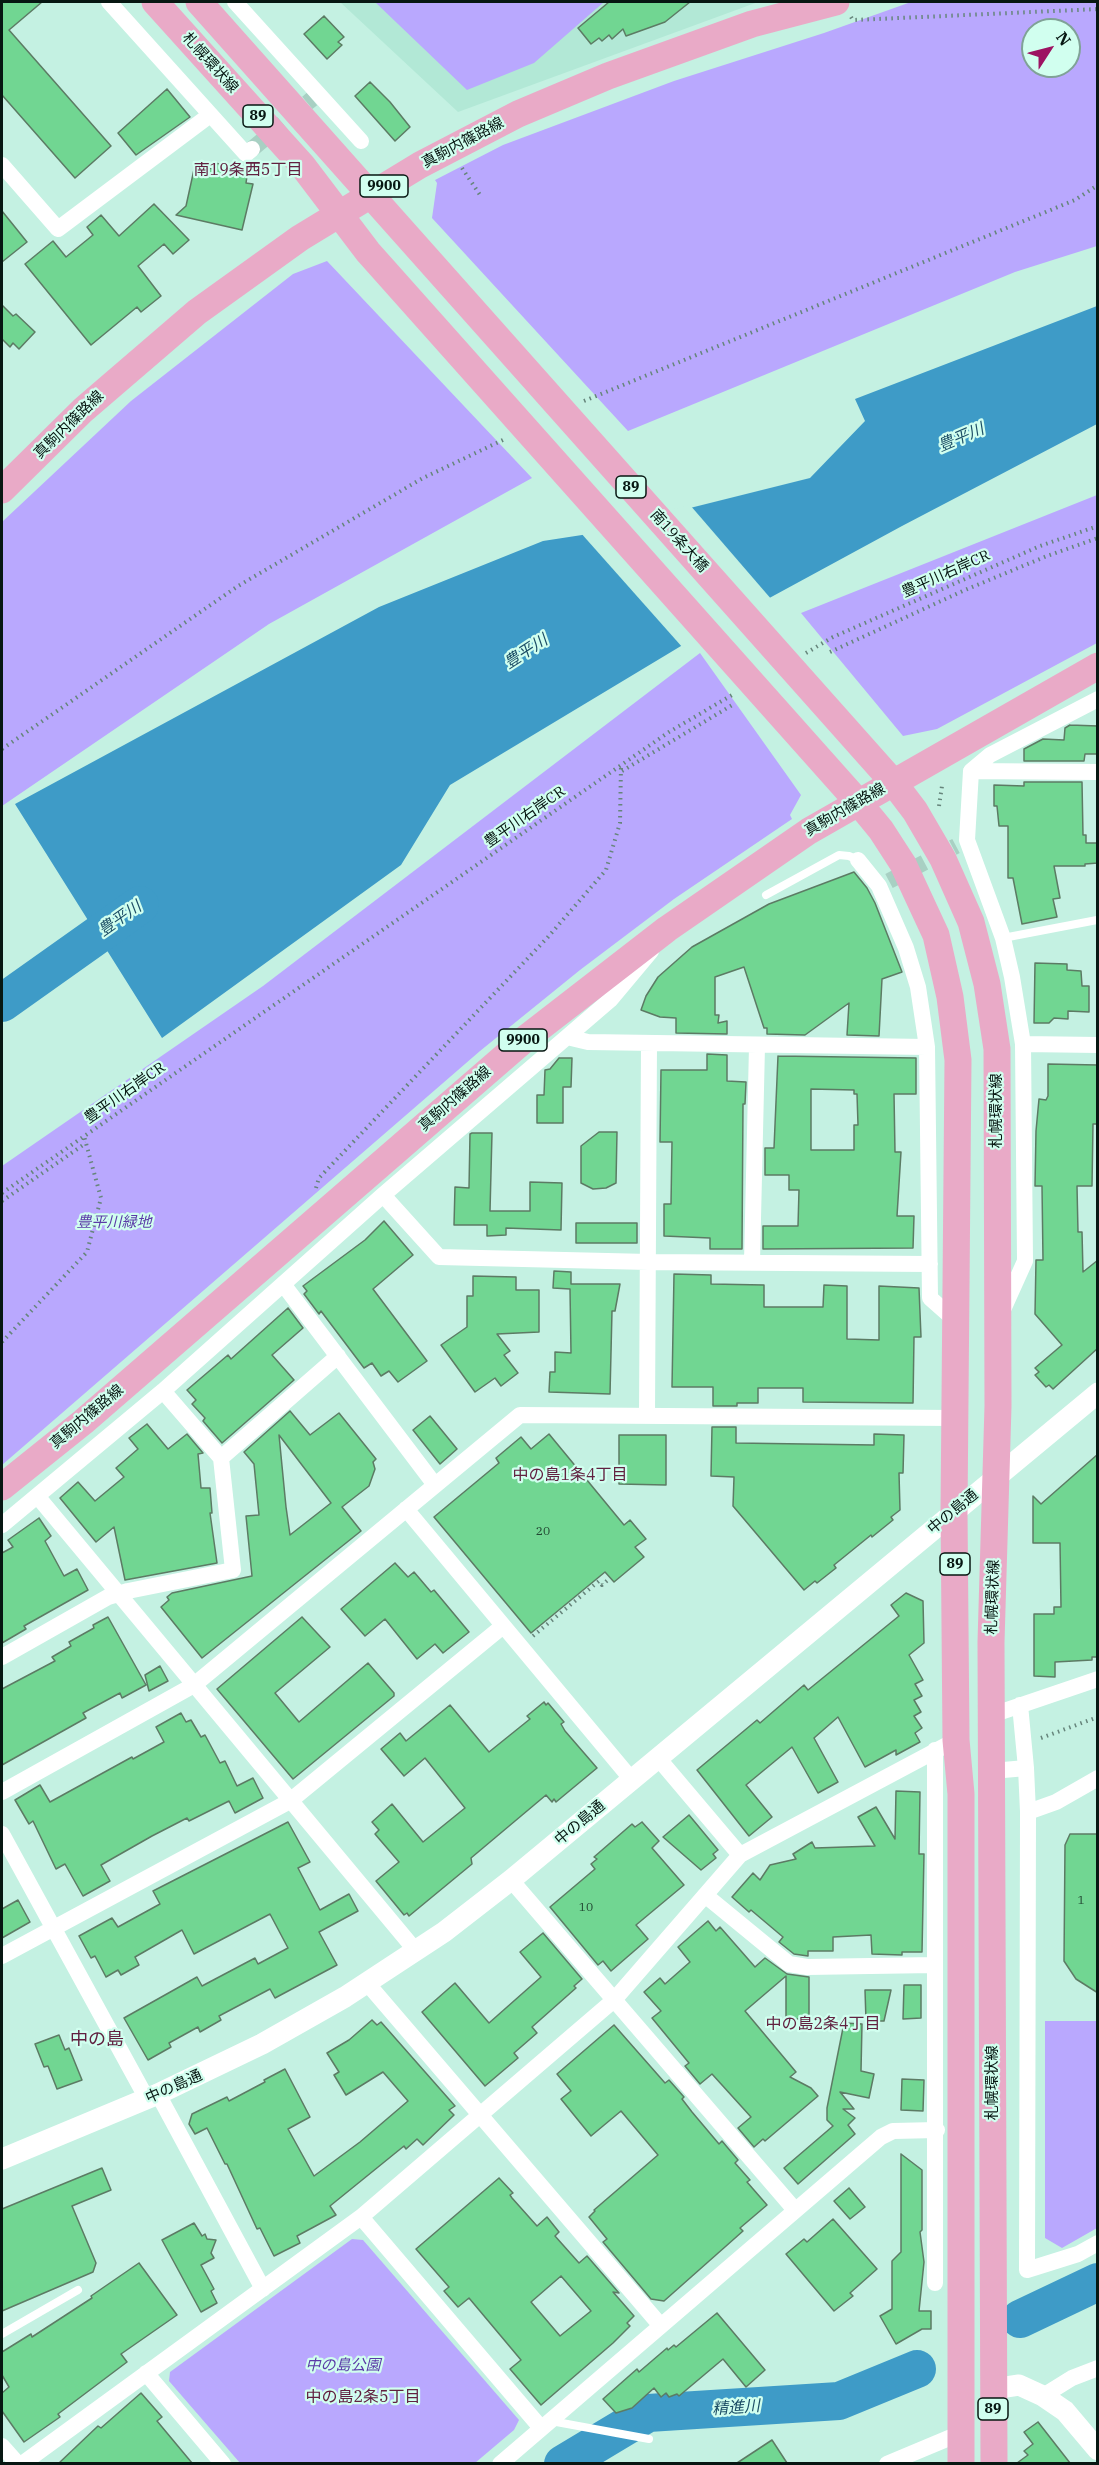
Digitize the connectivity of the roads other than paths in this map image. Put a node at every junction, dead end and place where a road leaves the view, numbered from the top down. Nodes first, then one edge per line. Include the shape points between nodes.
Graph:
1 (109, 2) edge
2 (155, 2) edge
3 (199, 2) edge
4 (235, 2) edge
5 (842, 8) edge
6 (210, 115) junction
7 (361, 141) dead end
8 (252, 149) dead end
9 (2, 165) edge
10 (370, 194) junction
11 (339, 214) junction
12 (2, 490) edge
13 (1098, 666) edge
14 (1098, 699) edge
15 (874, 760) joint
16 (971, 771) junction
17 (1098, 772) edge
18 (893, 782) junction
19 (858, 802) junction
20 (858, 860) joint
21 (766, 896) dead end
22 (1097, 920) edge
23 (667, 928) junction
24 (1003, 938) junction
25 (567, 1037) junction
26 (649, 1044) junction
27 (1023, 1044) junction
28 (1098, 1045) edge
29 (757, 1046) junction
30 (927, 1047) junction
31 (382, 1195) junction
32 (649, 1262) junction
33 (752, 1262) junction
34 (930, 1264) junction
35 (283, 1284) junction
36 (956, 1321) junction
37 (996, 1325) junction
38 (338, 1356) junction
39 (163, 1391) junction
40 (1098, 1393) edge
41 (647, 1415) junction
42 (955, 1418) junction
43 (221, 1458) junction
44 (996, 1477) junction
45 (435, 1485) junction
46 (2, 1487) edge
47 (38, 1497) junction
48 (406, 1509) junction
49 (954, 1511) junction
50 (2, 1525) edge
51 (118, 1594) junction
52 (503, 1626) junction
53 (2, 1657) edge
54 (1098, 1679) edge
55 (194, 1685) junction
56 (1020, 1705) junction
57 (992, 1715) junction
58 (946, 1745) junction
59 (658, 1758) junction
60 (1026, 1768) junction
61 (992, 1771) junction
62 (1098, 1778) edge
63 (632, 1780) junction
64 (2, 1792) edge
65 (290, 1801) junction
66 (1028, 1812) junction
67 (2, 1834) edge
68 (740, 1855) junction
69 (511, 1880) junction
70 (705, 1896) junction
71 (53, 1929) junction
72 (416, 1951) junction
73 (2, 1956) edge
74 (934, 1965) junction
75 (367, 1983) junction
76 (614, 2000) junction
77 (152, 2097) junction
78 (480, 2115) junction
79 (937, 2130) junction
80 (2, 2159) edge
81 (795, 2210) junction
82 (361, 2217) junction
83 (1098, 2243) edge
84 (935, 2283) dead end
85 (263, 2289) junction
86 (78, 2290) dead end
87 (661, 2326) junction
88 (2, 2334) edge
89 (1098, 2368) edge
90 (146, 2373) junction
91 (993, 2389) junction
92 (1043, 2397) junction
93 (546, 2425) junction
94 (961, 2433) junction
95 (649, 2439) dead end
96 (2, 2446) edge
97 (1098, 2450) edge
98 (20, 2463) edge
99 (223, 2463) edge
100 (500, 2463) edge
101 (887, 2463) edge
102 (961, 2463) edge
103 (994, 2463) edge

1 - 6 street
2 - 11 main road, 札幌環状線 / 89 via 302,165
3 - 10 main road, 89
4 - 7 street via 316,96
5 - 10 main road, 真駒内篠路線 / 9900 via 752,24 566,93 471,137
6 - 8 street via 246,154
6 - 9 street via 58,229
10 - 11 main road, 真駒内篠路線 / 9900
10 - 15 main road, 南19条大橋 / 89
11 - 12 main road, 真駒内篠路線 / 9900 via 197,312 82,410
11 - 19 main road, 札幌環状線 / 89
13 - 18 main road, 真駒内篠路線 / 9900
14 - 16 street via 990,755
15 - 18 main road, 札幌環状線 / 89
16 - 17 street
16 - 24 street via 962,843
18 - 19 main road, 真駒内篠路線 / 9900
18 - 37 main road, 札幌環状線 / 89 via 943,859 971,922 987,984 997,1050
19 - 23 main road, 真駒内篠路線 / 9900
19 - 36 main road, 89 via 903,864 936,935 950,997 958,1060
20 - 21 lane via 839,855
20 - 30 street via 884,883 913,969
22 - 24 lane
23 - 25 street via 610,1000
23 - 46 main road, 真駒内篠路線 / 9900 via 525,1039 83,1422
24 - 27 street
25 - 26 street via 588,1042
25 - 31 street
26 - 29 street
26 - 32 street
27 - 28 street
27 - 37 street via 1025,1261
29 - 30 street
29 - 33 street
30 - 34 street
31 - 32 street via 439,1257
31 - 35 street
32 - 33 street
32 - 41 street
33 - 34 street
34 - 36 street via 930,1298
35 - 38 street
35 - 39 street
36 - 42 main road, 89
37 - 44 main road, 札幌環状線 / 89
38 - 43 street
38 - 45 street
39 - 43 street
39 - 47 street
40 - 44 street, 中の島通
41 - 42 street
41 - 45 street via 520,1414
42 - 49 main road, 89
43 - 51 street via 233,1570
44 - 49 street, 中の島通
44 - 57 main road, 札幌環状線 / 89
45 - 48 street
47 - 50 street
47 - 51 street
48 - 52 street
48 - 55 street
49 - 58 main road, 89
49 - 59 street, 中の島通
51 - 53 street
51 - 55 street
52 - 63 street
52 - 65 street
54 - 56 street
55 - 64 street
55 - 65 street
56 - 57 street
56 - 60 street
57 - 61 main road, 札幌環状線 / 89
58 - 68 street
58 - 74 street
58 - 94 main road, 89 via 961,1794
59 - 63 street, 中の島通
59 - 68 street
60 - 61 street
60 - 66 street
61 - 91 main road, 札幌環状線 / 89
62 - 66 street via 1056,1802
63 - 69 street, 中の島通
65 - 71 street
65 - 72 street
66 - 83 street via 1027,2270 1078,2254
67 - 71 street
68 - 70 street
69 - 72 street, 中の島通
69 - 76 street
70 - 74 street via 789,1964
70 - 76 street
71 - 73 street
71 - 77 street
72 - 75 street, 中の島通
74 - 79 street via 933,2117
75 - 77 street, 中の島通 via 271,2040
75 - 78 street
76 - 78 street
76 - 81 street
77 - 80 street, 中の島通
77 - 85 street
78 - 82 street
78 - 87 street
79 - 81 street via 887,2134
79 - 84 street
81 - 87 street
82 - 85 street
82 - 93 street
85 - 90 street
86 - 88 lane
87 - 93 street
89 - 92 street via 1072,2378
90 - 98 street
90 - 99 street
91 - 92 street via 1019,2385
91 - 103 main road, 札幌環状線 / 89
92 - 97 street via 1065,2411
93 - 95 lane
93 - 100 street
94 - 101 street
94 - 102 main road, 89
96 - 98 street

